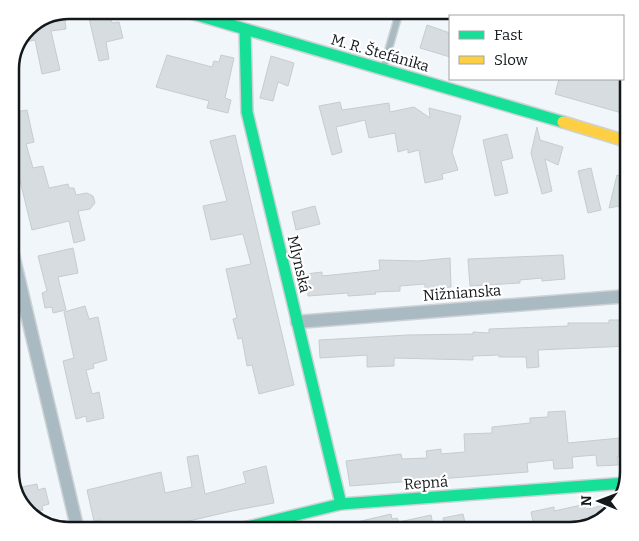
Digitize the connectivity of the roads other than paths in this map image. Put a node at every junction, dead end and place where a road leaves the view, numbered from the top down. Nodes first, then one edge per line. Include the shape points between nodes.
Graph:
1 (209, 19) edge
2 (397, 19) edge
3 (245, 30) junction
4 (383, 70) junction
5 (620, 139) edge
6 (19, 280) edge
7 (620, 297) edge
8 (297, 322) junction
9 (619, 484) edge
10 (341, 504) junction
11 (76, 522) edge
12 (268, 522) edge

1 - 3 street, M. R. Štefánika
2 - 4 lane
3 - 4 street, M. R. Štefánika
3 - 8 street, Mlynská via 247,112
4 - 5 street, M. R. Štefánika
6 - 11 street
7 - 8 street, Nižnianska
8 - 10 street, Mlynská
9 - 10 street, Repná
10 - 12 street, Repná

